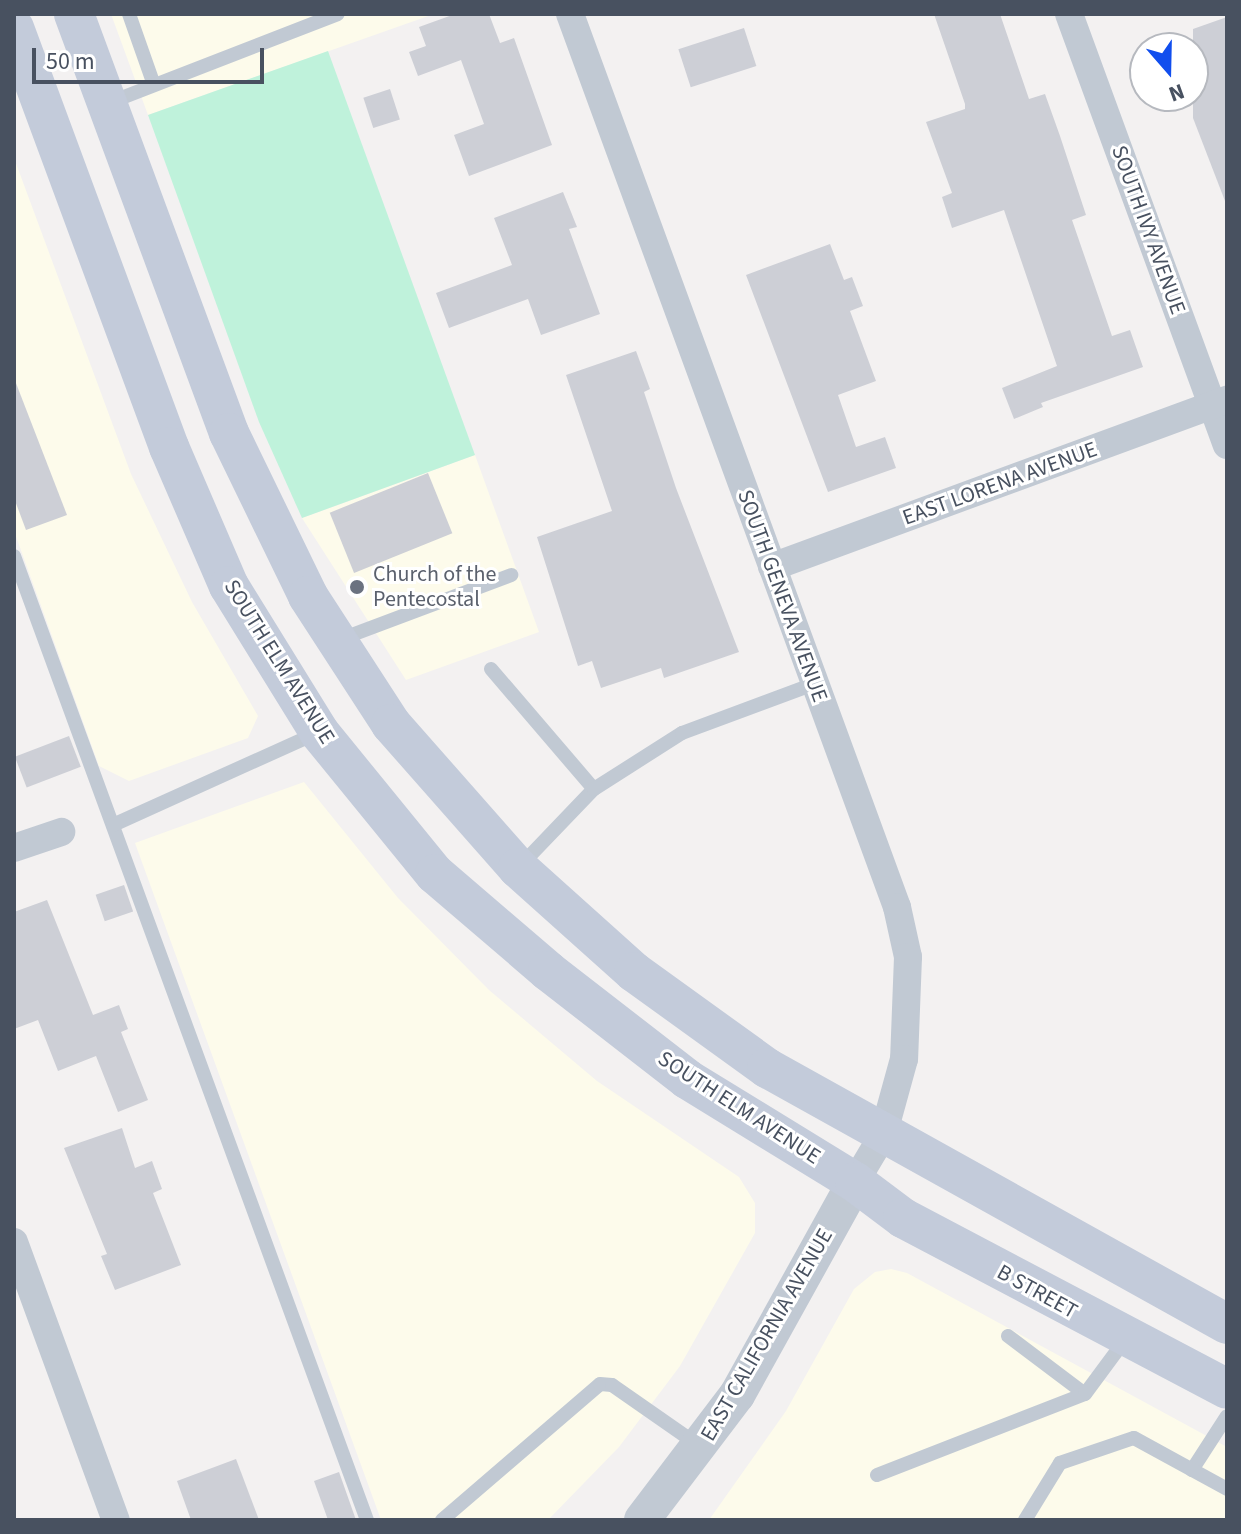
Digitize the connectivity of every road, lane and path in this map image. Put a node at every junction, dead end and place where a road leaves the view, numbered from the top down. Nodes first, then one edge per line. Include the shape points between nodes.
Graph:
1 (74, 14) edge
2 (129, 14) edge
3 (338, 14) edge
4 (570, 14) edge
5 (1069, 14) edge
6 (14, 28) edge
7 (154, 85) junction
8 (107, 104) junction
9 (1220, 403) edge
10 (1227, 445) edge
11 (14, 556) edge
12 (772, 567) junction
13 (511, 575) dead end
14 (337, 641) junction
15 (491, 669) dead end
16 (814, 684) junction
17 (319, 732) junction
18 (594, 789) junction
19 (113, 825) junction
20 (61, 832) dead end
21 (14, 848) edge
22 (518, 868) junction
23 (883, 1135) junction
24 (855, 1182) junction
25 (14, 1242) edge
26 (1227, 1324) edge
27 (1008, 1336) dead end
28 (1125, 1339) junction
29 (1227, 1389) edge
30 (1085, 1394) junction
31 (1227, 1416) edge
32 (702, 1447) junction
33 (1192, 1470) junction
34 (877, 1475) dead end
35 (1227, 1489) edge
36 (116, 1520) edge
37 (367, 1520) edge
38 (442, 1520) edge
39 (642, 1520) edge
40 (1025, 1520) edge

1 - 8 main road
2 - 7 lane
3 - 7 lane
4 - 12 street, SOUTH GENEVA AVENUE
5 - 9 street, SOUTH IVY AVENUE
6 - 17 main road, SOUTH ELM AVENUE via 169,447 223,572
7 - 8 lane
8 - 14 main road via 229,433 308,596
9 - 10 street, SOUTH IVY AVENUE
9 - 12 street, EAST LORENA AVENUE
11 - 19 lane
12 - 16 street, SOUTH GENEVA AVENUE
13 - 14 lane
14 - 22 main road via 391,724
15 - 18 lane
16 - 18 lane via 682,733
16 - 23 street, SOUTH GENEVA AVENUE via 897,907 908,957 904,1059
17 - 19 lane
17 - 24 main road, SOUTH ELM AVENUE via 435,874 548,971 687,1079
18 - 22 lane
19 - 37 lane
20 - 21 street
22 - 23 main road via 634,972 767,1068
23 - 24 street, SOUTH GENEVA AVENUE
23 - 26 main road
24 - 28 main road, B STREET via 903,1218
24 - 32 street, EAST CALIFORNIA AVENUE via 744,1383
25 - 36 street
27 - 30 lane
28 - 29 main road, B STREET
28 - 30 lane
30 - 34 lane
31 - 33 lane
32 - 38 lane via 612,1385 600,1384
32 - 39 street, EAST CALIFORNIA AVENUE
33 - 35 lane
33 - 40 lane via 1134,1438 1060,1463

